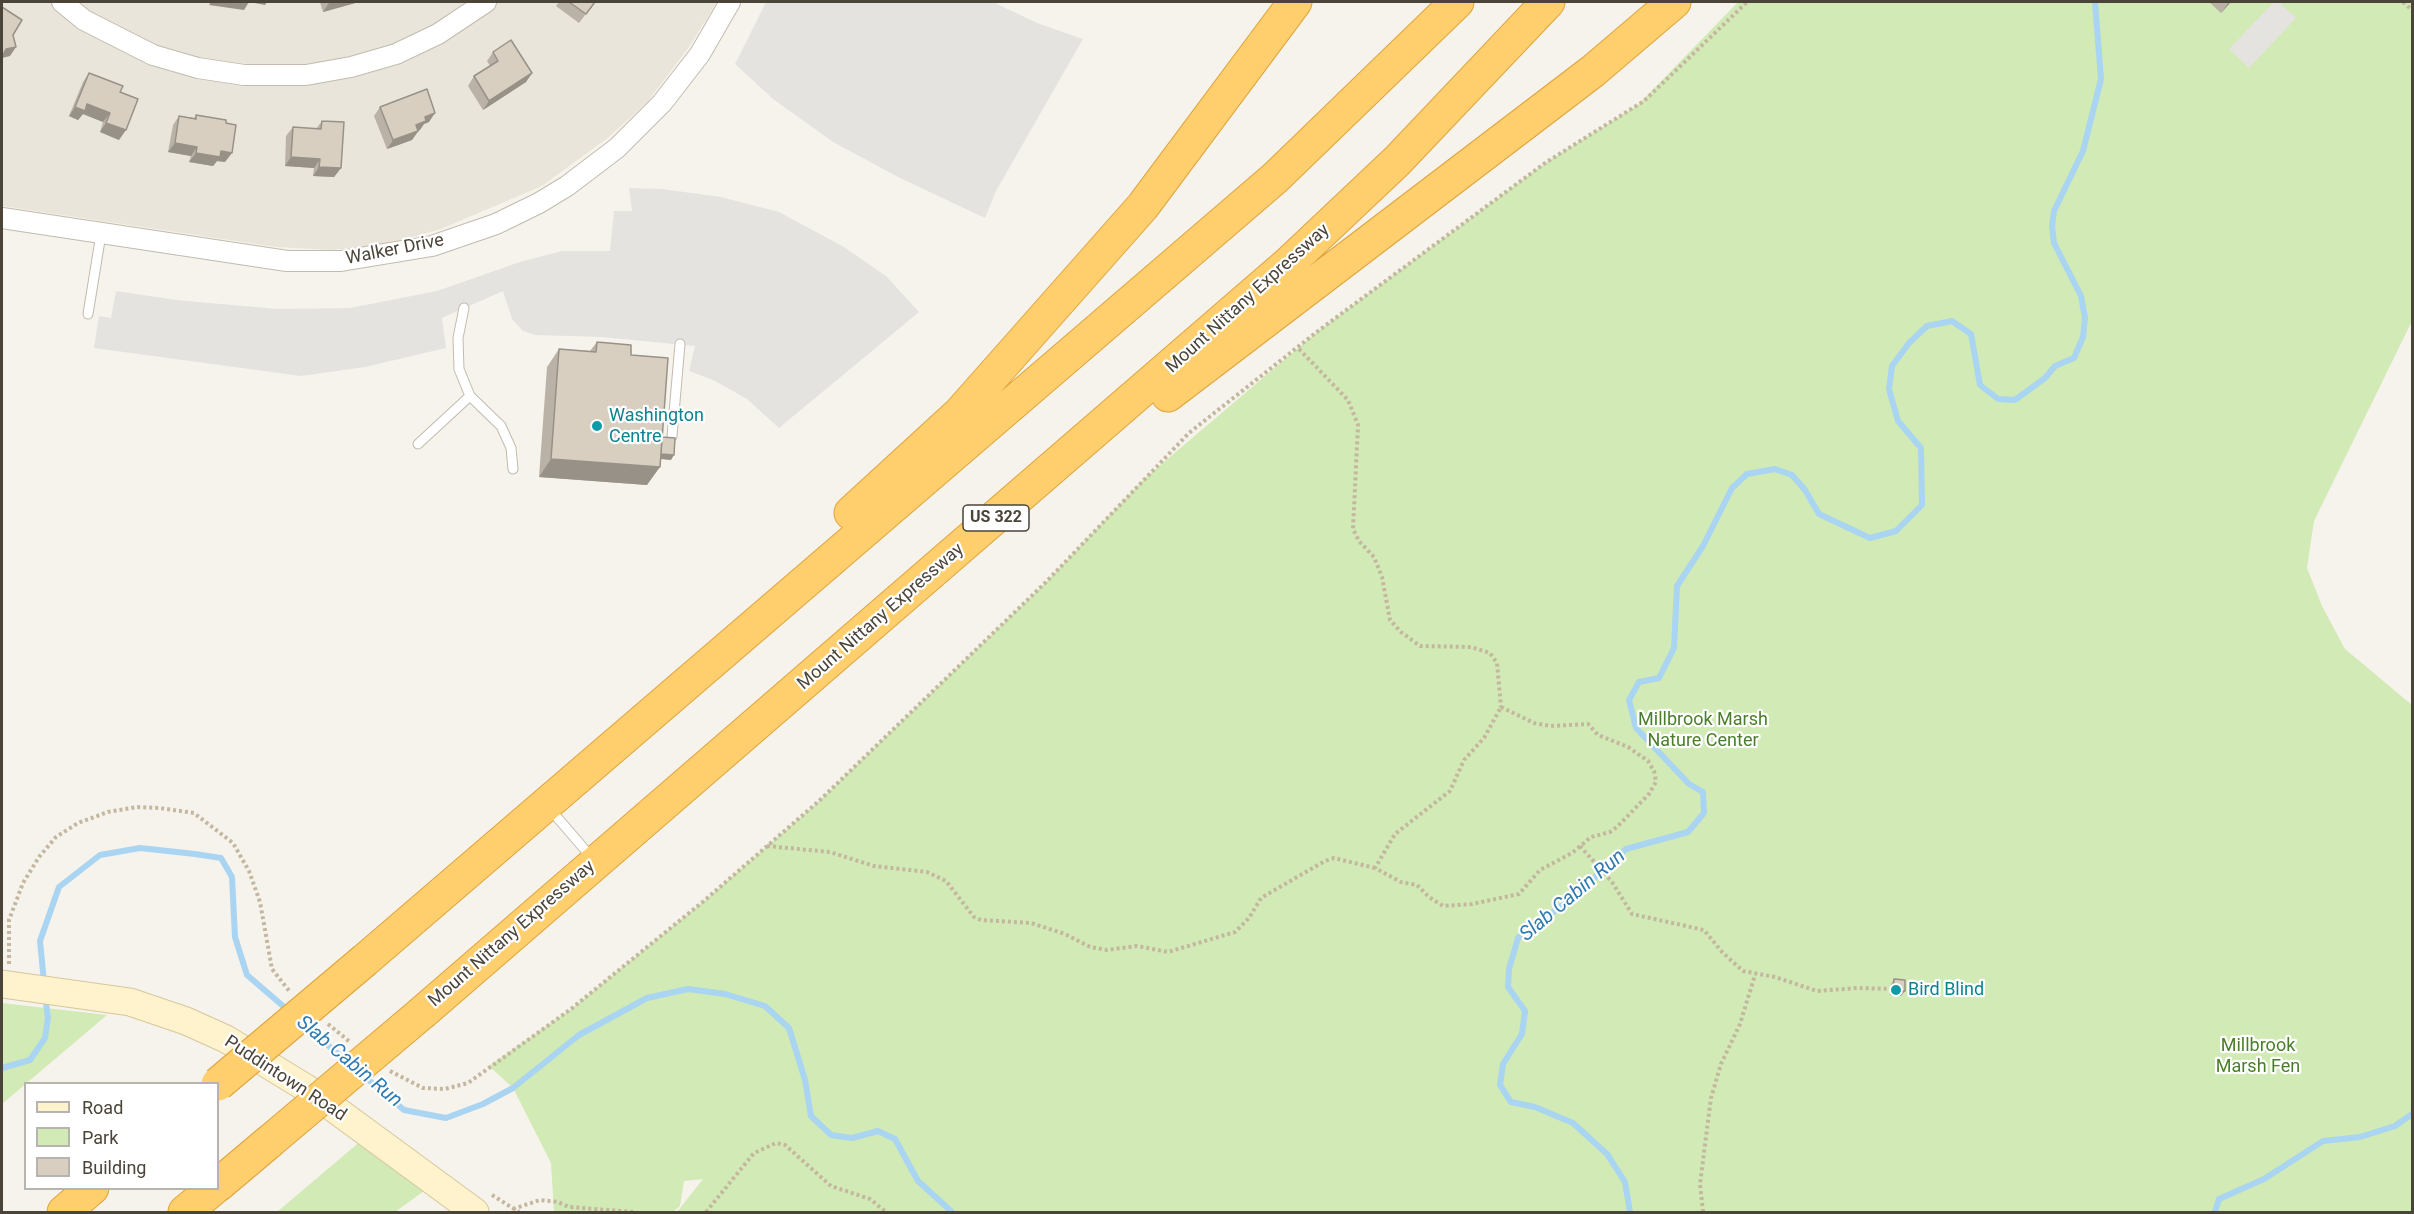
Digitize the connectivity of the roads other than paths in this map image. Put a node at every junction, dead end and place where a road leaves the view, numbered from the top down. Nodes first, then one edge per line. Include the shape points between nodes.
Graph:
1 (62, 2) edge
2 (486, 2) edge
3 (730, 2) edge
4 (1295, 2) edge
5 (1457, 2) edge
6 (1548, 2) edge
7 (1674, 2) edge
8 (2, 218) edge
9 (100, 234) junction
10 (464, 308) dead end
11 (88, 314) dead end
12 (680, 344) dead end
13 (470, 396) junction
14 (672, 436) edge
15 (418, 444) dead end
16 (513, 469) dead end
17 (770, 712) junction
18 (545, 804) junction
19 (595, 861) junction
20 (426, 906) junction
21 (11, 984) edge
22 (219, 1083) edge
23 (219, 1184) edge
24 (90, 1190) edge
25 (212, 1190) edge
26 (64, 1212) edge
27 (185, 1212) edge
28 (475, 1212) edge

1 - 2 street via 93,25 153,55 198,68 244,75 306,75 396,54 438,34
3 - 9 street, Walker Drive via 700,54 675,87 617,148 567,186 496,224 432,246 341,261 287,261
4 - 20 highway via 1143,206 959,414 760,596 537,790
5 - 18 highway via 1275,178
6 - 17 highway, Mount Nittany Expressway / US 322 via 1397,161 1289,263
7 - 17 highway via 1593,71 1160,401 911,611
8 - 9 street, Walker Drive
9 - 11 lane
10 - 13 lane via 458,338 459,369
12 - 14 lane
13 - 15 lane
13 - 16 lane via 501,426
17 - 19 highway, Mount Nittany Expressway / US 322
18 - 19 lane
18 - 20 highway
19 - 23 highway, Mount Nittany Expressway / US 322, bridge via 516,933
20 - 22 highway, bridge
21 - 28 street, Puddintown Road via 148,1008 226,1039 306,1088
24 - 26 highway
25 - 27 highway

